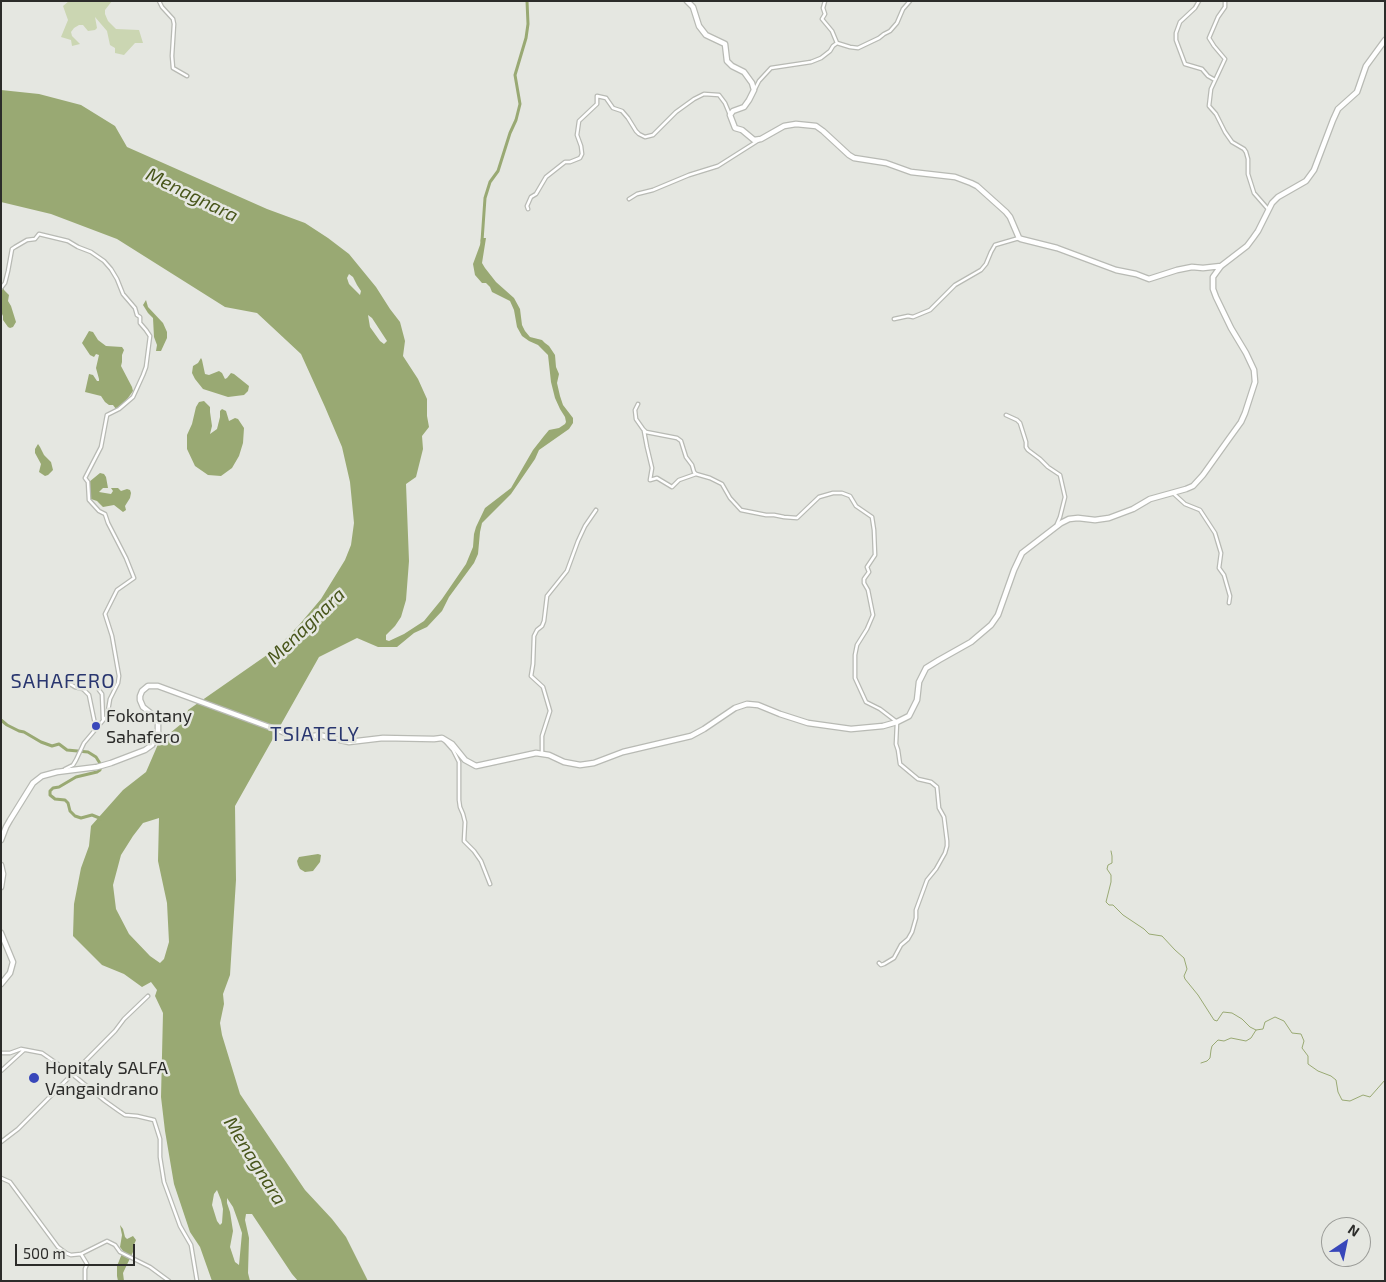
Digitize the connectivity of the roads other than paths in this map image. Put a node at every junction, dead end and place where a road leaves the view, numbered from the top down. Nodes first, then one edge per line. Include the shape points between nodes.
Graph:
1 (159, 1) edge
2 (687, 1) edge
3 (825, 1) edge
4 (910, 1) edge
5 (1199, 1) edge
6 (1225, 1) edge
7 (1385, 40) edge
8 (837, 43) junction
9 (188, 76) dead end
10 (1215, 80) junction
11 (754, 90) junction
12 (730, 115) junction
13 (761, 139) junction
14 (629, 199) dead end
15 (528, 209) dead end
16 (1268, 209) junction
17 (1019, 238) junction
18 (1221, 266) junction
19 (2, 287) edge
20 (894, 319) dead end
21 (638, 404) dead end
22 (1006, 415) dead end
23 (644, 430) junction
24 (696, 474) junction
25 (1173, 493) junction
26 (596, 510) dead end
27 (1053, 529) junction
28 (1230, 603) dead end
29 (70, 684) dead end
30 (99, 690) dead end
31 (103, 720) junction
32 (898, 722) junction
33 (96, 729) junction
34 (442, 738) junction
35 (542, 754) junction
36 (57, 772) junction
37 (1, 840) edge
38 (1, 864) edge
39 (2, 874) edge
40 (490, 884) dead end
41 (1, 887) edge
42 (1, 933) edge
43 (3, 938) edge
44 (879, 963) dead end
45 (1, 984) edge
46 (148, 996) dead end
47 (24, 1050) junction
48 (1, 1053) edge
49 (1, 1071) edge
50 (72, 1074) junction
51 (1, 1142) edge
52 (1, 1178) edge
53 (81, 1254) junction
54 (85, 1281) edge
55 (169, 1281) edge
56 (198, 1281) edge

1 - 9 street via 174,24 173,68
2 - 11 main road via 693,7 698,26 706,35 725,44 727,61 744,72
3 - 8 street via 822,19
4 - 8 street via 897,23 879,38 858,48
5 - 10 street via 1180,22 1176,40 1185,64 1202,69
6 - 10 street via 1209,38 1225,59
7 - 16 main road via 1366,66 1357,92 1338,109 1314,170 1306,181 1278,197
8 - 11 street via 830,52 811,62 771,68
10 - 16 street via 1209,106 1232,142 1246,152 1254,193
11 - 12 main road via 744,107
12 - 13 main road via 735,128 754,140
12 - 15 street via 719,95 704,94 645,138 622,111 613,108 606,98 597,96 597,104 579,121 580,158 565,162 546,177 531,197
13 - 14 street via 718,166
13 - 17 main road via 784,126 816,126 854,158 971,182 1006,212
16 - 18 main road via 1247,246
17 - 18 main road via 1149,279 1192,267
17 - 20 street via 995,245 981,270 955,285 930,310 913,317
18 - 25 main road via 1212,277 1213,289 1253,366 1255,382 1240,422 1203,475 1193,486
19 - 31 street via 12,248 35,239 39,234 68,241 104,262 150,336 143,375 129,401 107,415 101,447 86,478 90,500 105,514 134,578 117,590 105,614 119,676
21 - 23 street via 636,419
22 - 27 street via 1020,423 1028,450 1060,475 1064,500
23 - 24 street via 681,441
23 - 24 street via 652,468 650,480 657,478 672,487 679,480
24 - 32 street via 722,484 733,502 744,511 797,518 819,497 842,493 850,496 856,506 872,517 875,555 867,567 869,572 864,583 873,615 857,645 855,678 866,702
25 - 27 main road via 1117,516 1103,520 1069,519
25 - 28 street via 1200,510 1215,533 1221,554 1219,568 1224,575
26 - 35 street via 585,526 567,571 547,596 544,621 534,636 530,676 542,687 550,711 542,736
27 - 32 main road via 1019,556 998,615 991,625 971,642 926,668 909,716
29 - 33 street via 89,694
30 - 31 street
31 - 33 street
32 - 35 main road via 850,729 808,723 747,704 691,736 623,752 594,763 580,765
32 - 44 street via 896,744 900,764 918,779 937,787 947,846 927,880 908,939 890,962
33 - 36 street via 84,743 73,765
34 - 35 main road via 476,766 522,755
34 - 36 main road via 383,738 350,742 319,735 298,736 158,686 148,686 142,691 140,700 143,707 158,719 158,734 152,745 111,764
34 - 40 street via 459,762 464,840 481,861
36 - 37 main road via 42,776 34,783
38 - 39 main road
39 - 41 main road
42 - 43 main road
43 - 45 main road via 13,965
46 - 50 street
47 - 48 street
47 - 49 street
47 - 50 street via 44,1055
50 - 51 street
50 - 56 street via 125,1115 154,1120 160,1139 164,1182 180,1226 191,1245
52 - 53 street via 10,1182 58,1247 71,1255
53 - 54 street via 87,1264
53 - 55 street via 107,1241

